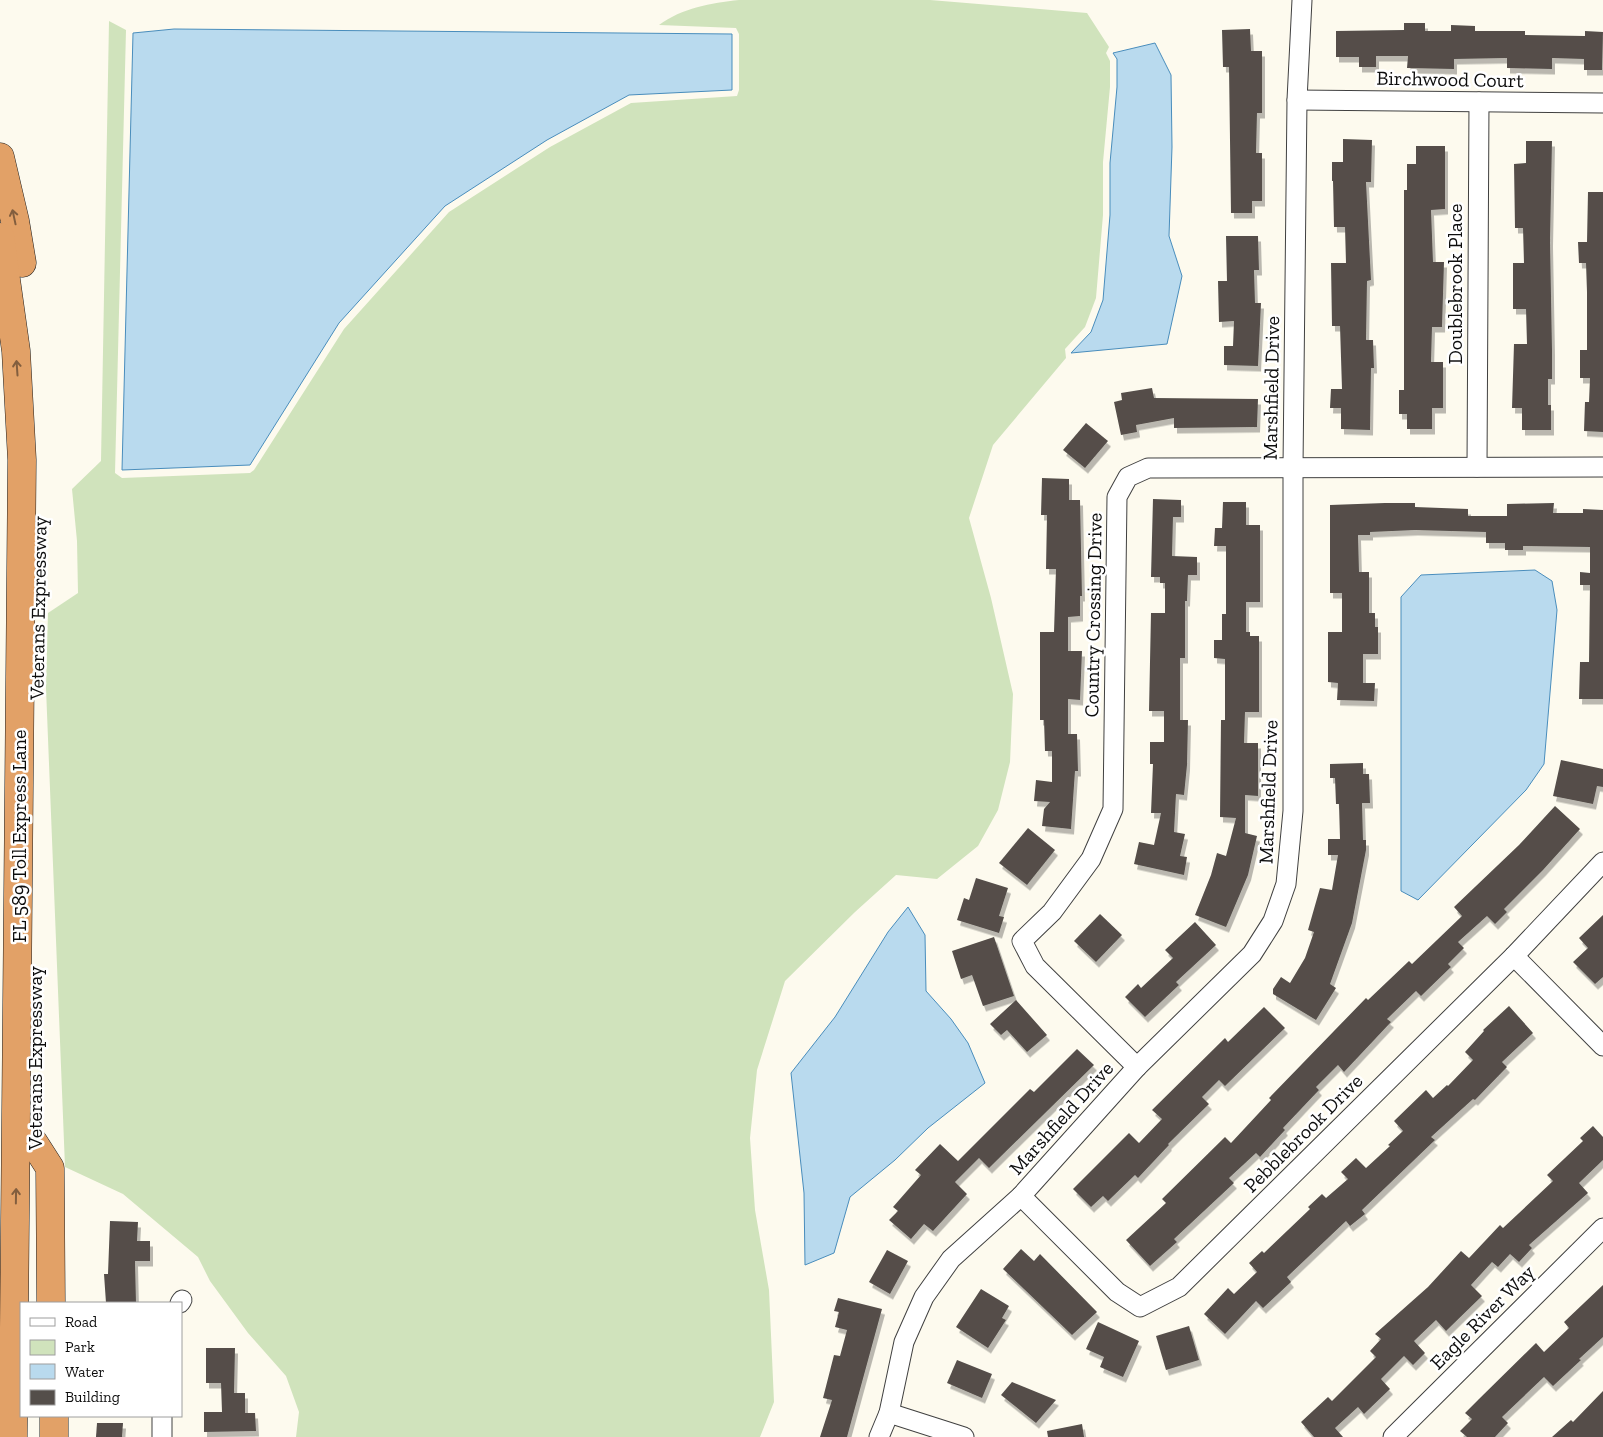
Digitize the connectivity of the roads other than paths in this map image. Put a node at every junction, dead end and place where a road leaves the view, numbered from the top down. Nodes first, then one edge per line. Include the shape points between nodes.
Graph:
1 (1302, 0) edge
2 (1297, 100) junction
3 (1479, 102) junction
4 (1603, 103) edge
5 (0, 157) edge
6 (0, 237) edge
7 (1293, 467) junction
8 (1477, 467) junction
9 (1603, 467) edge
10 (1603, 862) edge
11 (1514, 956) junction
12 (1603, 1046) edge
13 (1137, 1067) junction
14 (34, 1143) junction
15 (1021, 1196) junction
16 (1603, 1228) edge
17 (32, 1302) edge
18 (51, 1302) edge
19 (889, 1413) junction
20 (31, 1417) edge
21 (54, 1417) edge
22 (162, 1417) edge
23 (13, 1437) edge
24 (31, 1437) edge
25 (54, 1437) edge
26 (162, 1437) edge
27 (879, 1437) edge
28 (964, 1437) edge
29 (1393, 1437) edge

1 - 2 street, Marshfield Drive
2 - 3 street, Birchwood Court
2 - 7 street, Marshfield Drive
3 - 4 street, Birchwood Court
3 - 8 street, Doublebrook Place
14 -> 5 highway, Veterans Expressway via 40,455 31,328 15,221
23 -> 6 highway, FL 589 Toll Express Lane via 22,460 16,351
7 - 8 street, Country Crossing Drive
7 - 13 street, Marshfield Drive via 1293,811 1286,884 1273,921 1252,954
7 - 13 street, Country Crossing Drive via 1148,468 1128,478 1117,497 1113,809 1091,859 1052,912 1022,941 1035,966
8 - 9 street, Country Crossing Drive
10 - 11 street, Pebblebrook Drive
11 - 12 street
11 - 15 street, Pebblebrook Drive via 1179,1286 1140,1307 1117,1292
13 - 15 street, Marshfield Drive
14 - 17 highway, Veterans Expressway
14 - 18 highway via 50,1168
15 - 19 street, Marshfield Drive via 951,1259 924,1297 904,1342
16 - 29 street, Eagle River Way
19 - 27 street, Marshfield Drive
19 - 28 street
20 - 24 highway
21 - 25 highway
22 - 26 street

